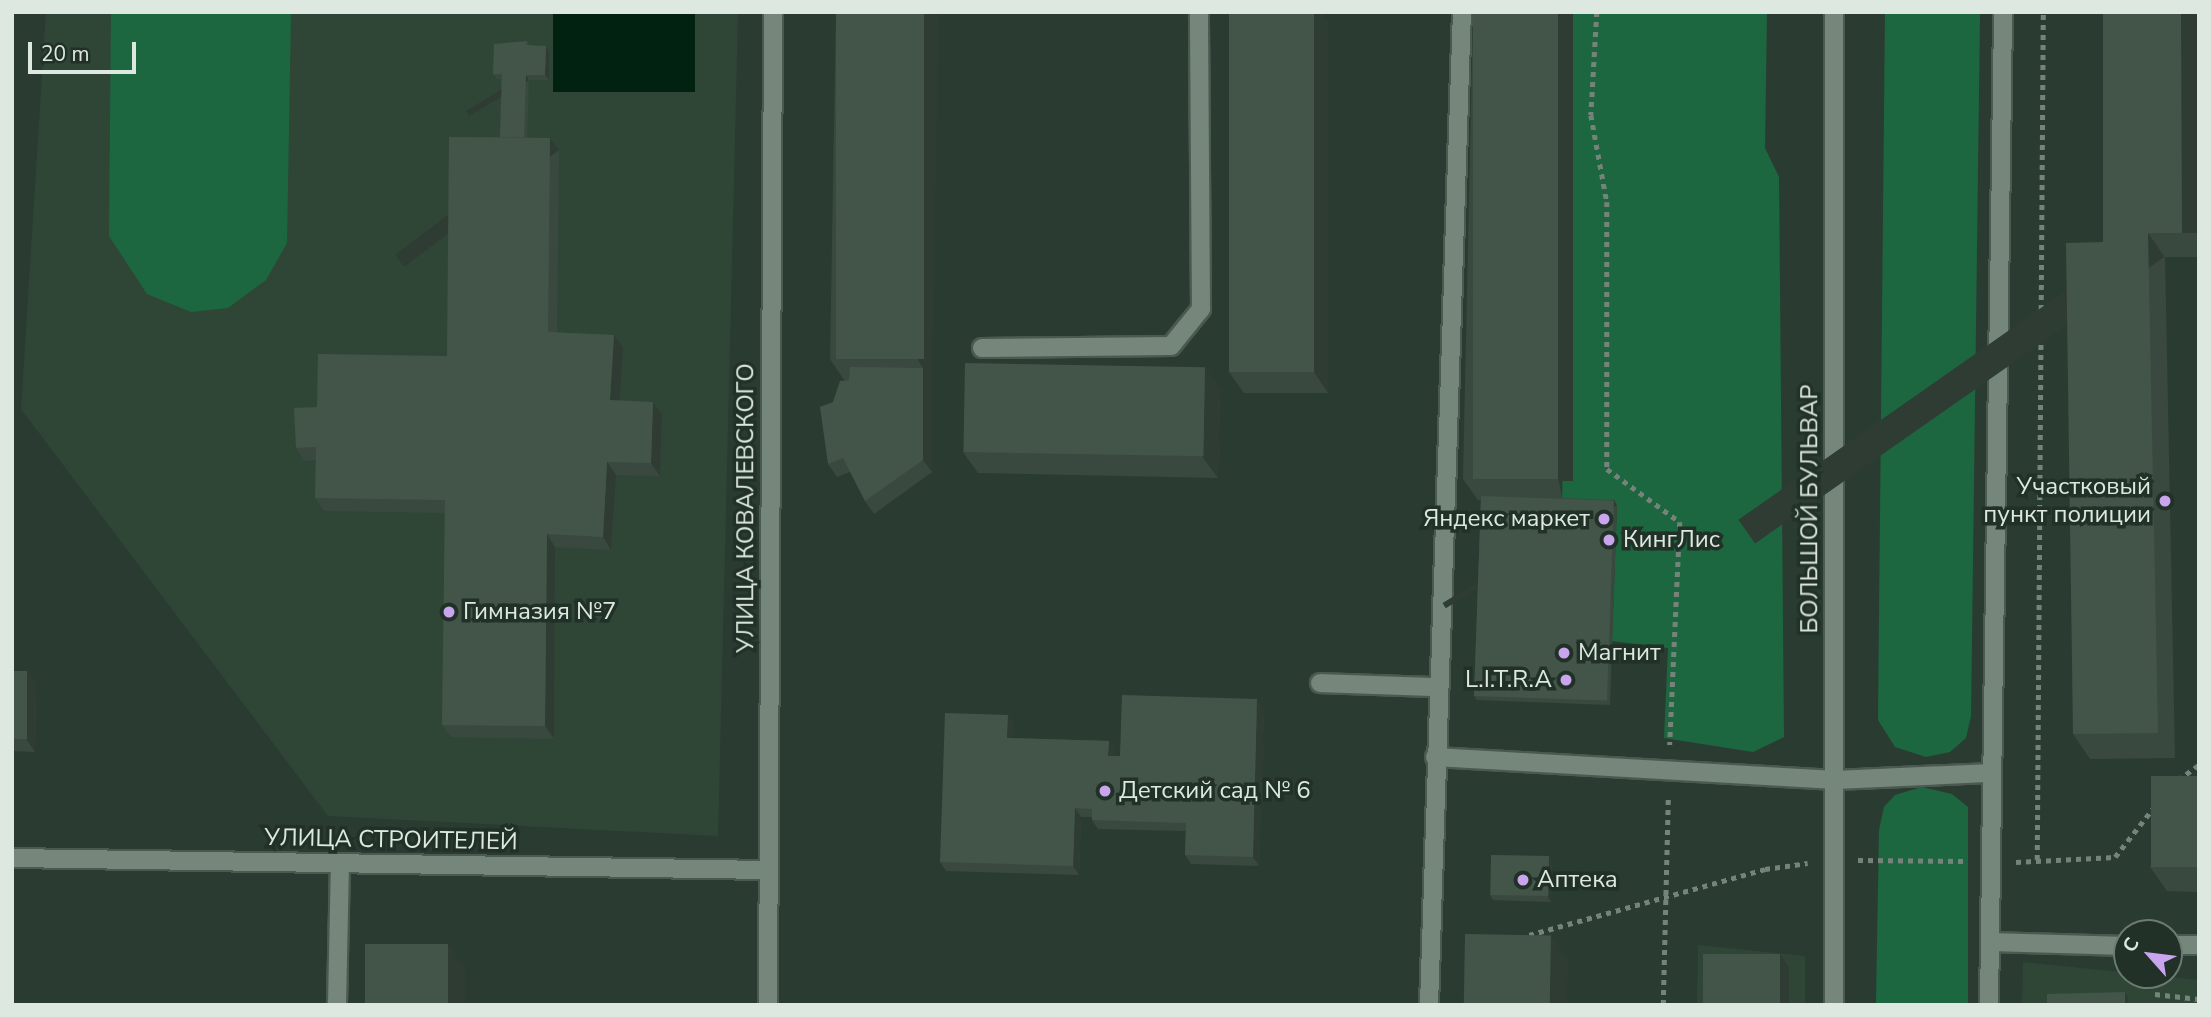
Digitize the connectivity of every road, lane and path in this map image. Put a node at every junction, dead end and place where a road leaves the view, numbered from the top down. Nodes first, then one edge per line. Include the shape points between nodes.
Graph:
1 (773, 12) edge
2 (1199, 12) edge
3 (1462, 12) edge
4 (1597, 12) edge
5 (1834, 12) edge
6 (2003, 12) edge
7 (2043, 12) edge
8 (982, 348) dead end
9 (1320, 683) dead end
10 (1437, 687) junction
11 (1435, 757) junction
12 (2199, 765) edge
13 (1669, 770) junction
14 (1992, 773) junction
15 (1835, 780) junction
16 (2173, 783) edge
17 (2157, 804) edge
18 (12, 858) edge
19 (1834, 860) junction
20 (2037, 860) junction
21 (340, 864) junction
22 (1991, 864) junction
23 (769, 870) junction
24 (1664, 897) junction
25 (1521, 937) edge
26 (1990, 942) junction
27 (2113, 946) edge
28 (2155, 994) dead end
29 (2199, 999) edge
30 (337, 1005) edge
31 (768, 1005) edge
32 (1429, 1005) edge
33 (1663, 1005) edge
34 (1834, 1005) edge
35 (1989, 1005) edge

1 - 23 street, УЛИЦА КОВАЛЕВСКОГО
2 - 8 street via 1201,309 1171,346
3 - 10 street
4 - 13 path via 1591,115 1607,202 1607,469 1680,522
5 - 15 street, БОЛЬШОЙ БУЛЬВАР
6 - 14 street
7 - 20 path
9 - 10 street
10 - 11 street
11 - 13 street
11 - 32 street
12 - 16 path
13 - 15 street
13 - 24 path
14 - 15 street
14 - 22 street
15 - 19 street, БОЛЬШОЙ БУЛЬВАР
17 - 20 path via 2115,857
18 - 21 street, УЛИЦА СТРОИТЕЛЕЙ
19 - 22 path
19 - 24 path via 1766,869
19 - 34 street, БОЛЬШОЙ БУЛЬВАР
20 - 22 path
21 - 23 street, УЛИЦА СТРОИТЕЛЕЙ
21 - 30 street
22 - 26 street
23 - 31 street, УЛИЦА КОВАЛЕВСКОГО
24 - 25 path
24 - 33 path
26 - 27 street
26 - 35 street
28 - 29 path

